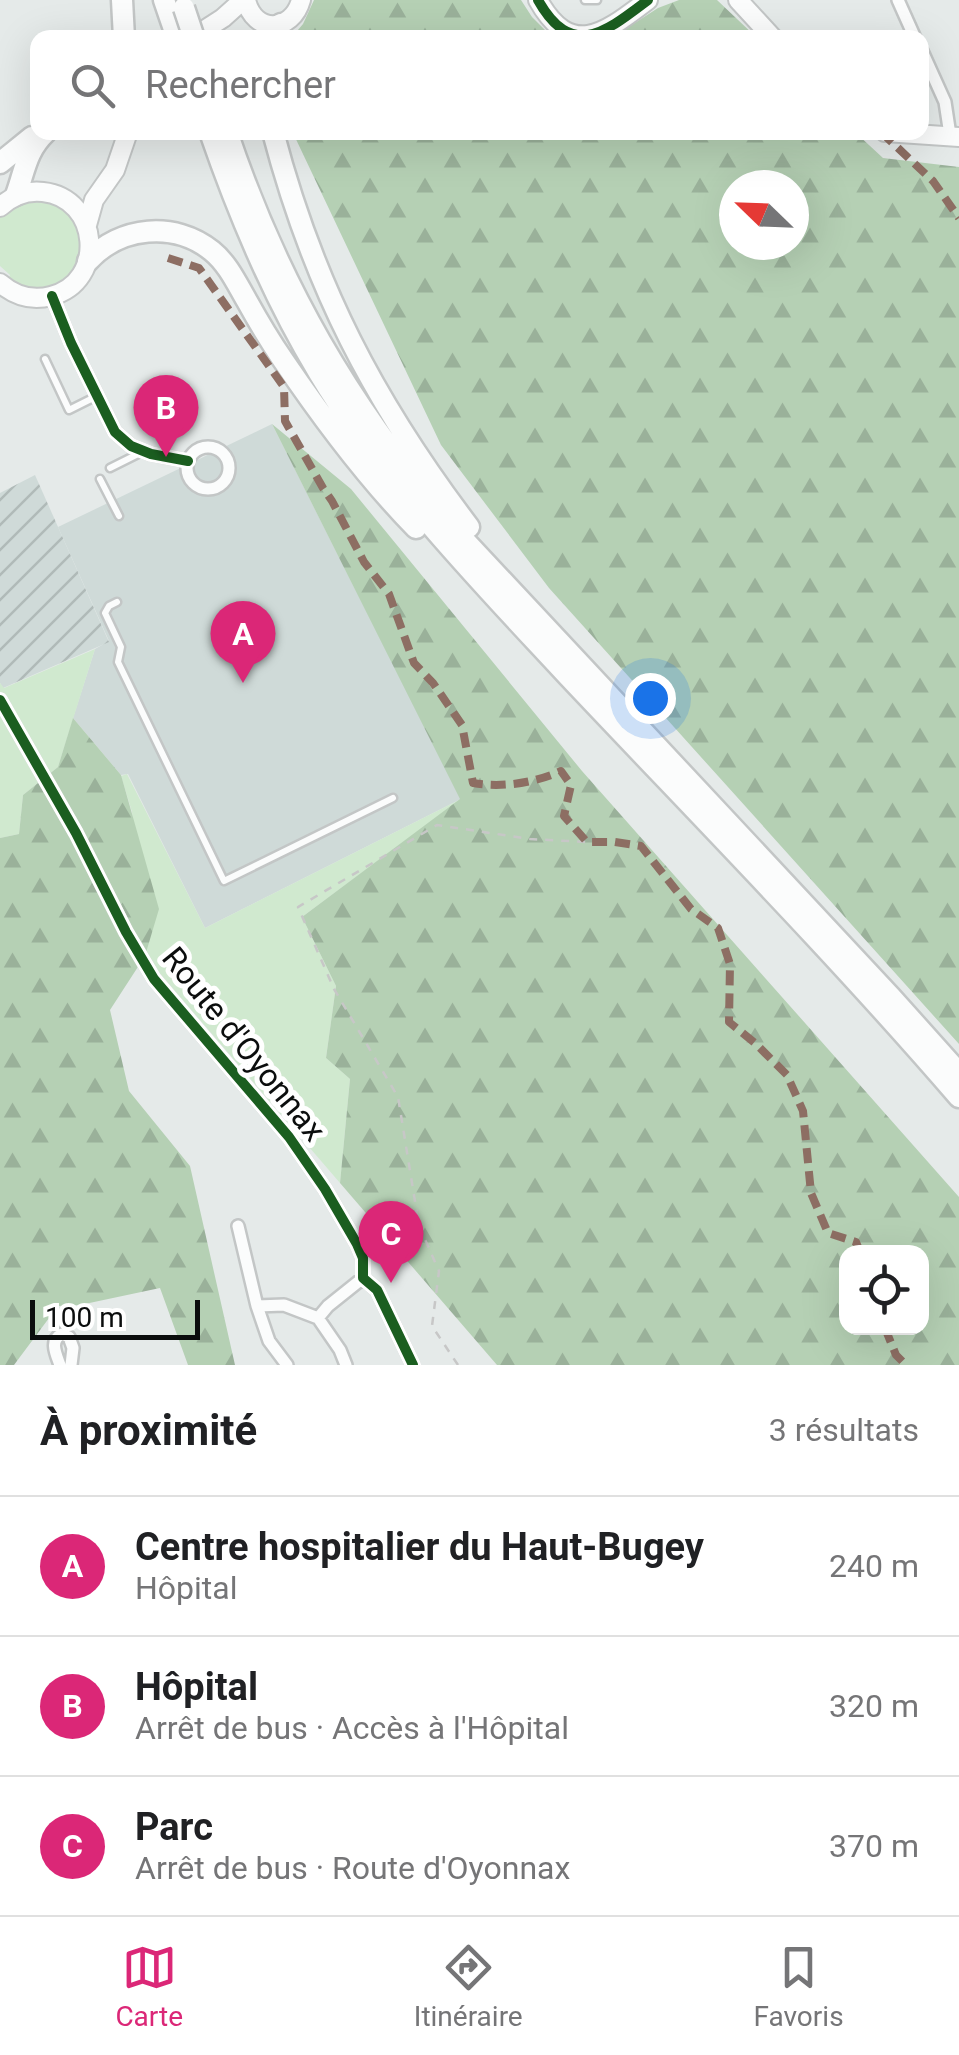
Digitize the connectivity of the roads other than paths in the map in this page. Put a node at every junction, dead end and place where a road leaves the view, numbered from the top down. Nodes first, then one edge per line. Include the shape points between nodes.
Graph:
1 (122, 0) edge
2 (245, 0) edge
3 (301, 0) edge
4 (538, 0) edge
5 (586, 0) edge
6 (597, 0) edge
7 (648, 0) edge
8 (738, 0) edge
9 (898, 0) edge
10 (175, 6) edge
11 (257, 20) junction
12 (124, 30) edge
13 (188, 30) edge
14 (205, 30) edge
15 (225, 30) edge
16 (276, 30) edge
17 (278, 30) edge
18 (565, 30) edge
19 (605, 30) edge
20 (766, 30) edge
21 (911, 30) edge
22 (929, 67) edge
23 (954, 136) edge
24 (31, 140) edge
25 (36, 140) edge
26 (115, 140) edge
27 (125, 140) edge
28 (213, 140) edge
29 (230, 140) edge
30 (275, 140) edge
31 (0, 163) edge
32 (65, 199) junction
33 (8, 201) edge
34 (87, 226) junction
35 (88, 261) junction
36 (0, 283) edge
37 (52, 296) junction
38 (46, 359) dead end
39 (98, 396) junction
40 (144, 451) junction
41 (188, 461) dead end
42 (110, 468) dead end
43 (100, 479) dead end
44 (119, 516) dead end
45 (116, 602) dead end
46 (546, 628) junction
47 (566, 674) junction
48 (0, 700) edge
49 (393, 798) dead end
50 (959, 1072) edge
51 (959, 1097) edge
52 (238, 1226) dead end
53 (363, 1278) junction
54 (257, 1306) junction
55 (318, 1318) junction
56 (60, 1365) edge
57 (71, 1365) edge
58 (287, 1365) edge
59 (346, 1365) edge
60 (413, 1365) edge

1 - 12 highway
2 - 11 main road
2 - 14 main road
3 - 17 main road via 296,15
4 - 18 main road
5 - 6 lane
7 - 19 main road
8 - 20 main road
9 - 21 street
10 - 13 highway, bridge
11 - 15 main road
11 - 16 main road
22 - 23 street
24 - 31 highway
25 - 33 highway
26 - 32 main road via 94,183
27 - 34 main road
28 - 47 highway via 267,278 336,401 430,525
29 - 46 highway via 283,272 348,389 426,495
30 - 46 highway via 304,237 372,384 429,473
32 - 33 main road via 34,191
32 - 34 main road
34 - 35 main road
35 - 37 main road via 78,281
35 - 47 highway via 114,240 147,231 181,235 213,252 304,390 382,491
36 - 37 main road via 26,297
37 - 39 street
38 - 39 lane via 68,410
39 - 40 street via 116,432
40 - 41 street
40 - 42 lane
43 - 44 lane
45 - 49 lane via 106,613 121,647 118,662 224,880
46 - 50 highway
47 - 51 highway
48 - 53 street, Route d'Oyonnax via 154,980 290,1137 357,1244
52 - 54 street
53 - 55 street
53 - 60 street, Route d'Oyonnax via 382,1298
54 - 55 street via 284,1305
54 - 58 street via 268,1341
55 - 59 street
56 - 57 street via 54,1342 62,1334 72,1348

